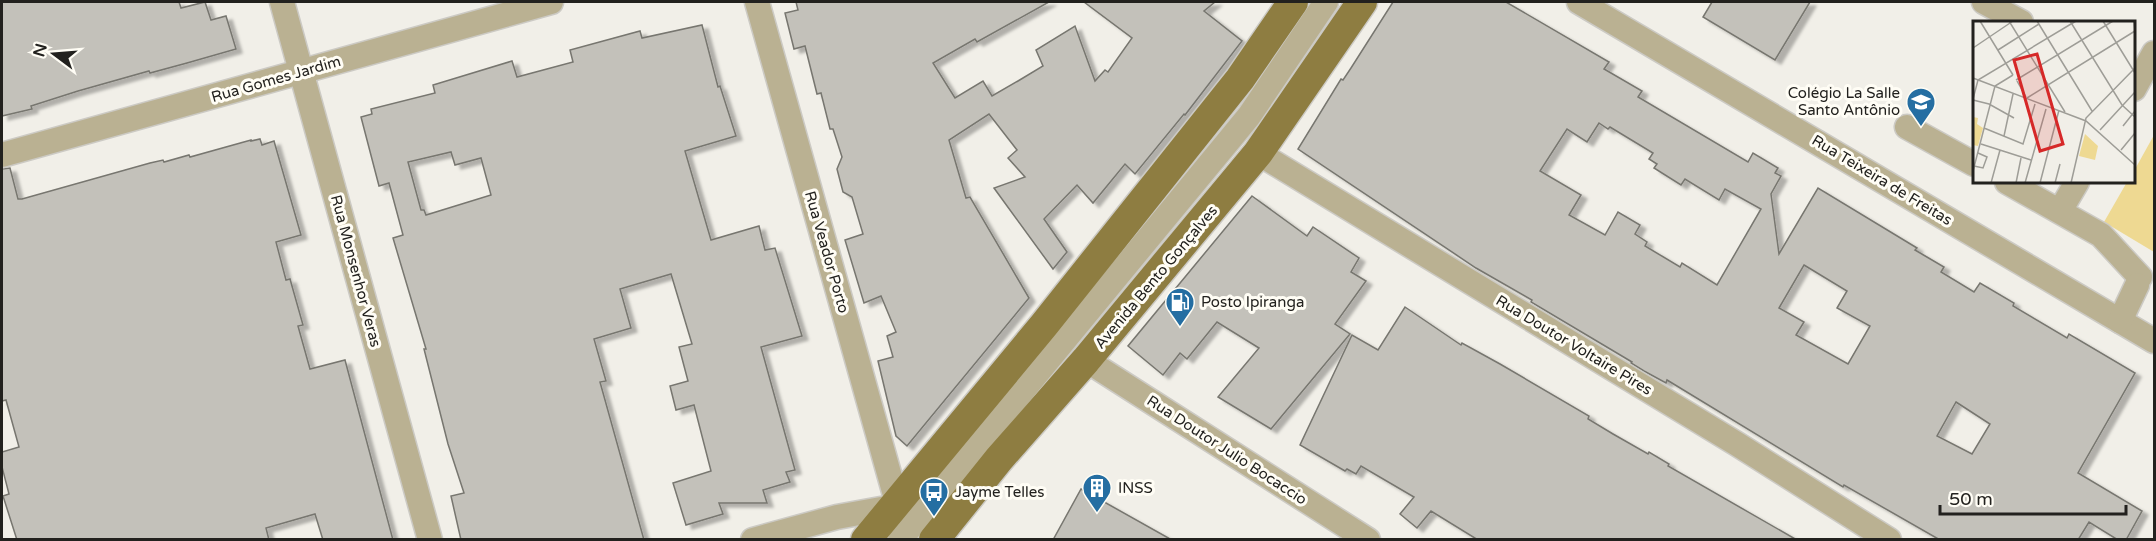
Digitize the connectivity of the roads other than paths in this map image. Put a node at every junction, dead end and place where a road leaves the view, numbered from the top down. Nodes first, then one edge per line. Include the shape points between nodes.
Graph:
1 (282, 2) edge
2 (551, 2) edge
3 (757, 2) edge
4 (1293, 2) edge
5 (1326, 2) edge
6 (1362, 2) edge
7 (1579, 2) edge
8 (1984, 2) edge
9 (2019, 21) edge
10 (2154, 53) edge
11 (301, 72) junction
12 (2135, 85) edge
13 (1907, 127) dead end
14 (1258, 153) junction
15 (2, 155) edge
16 (1973, 163) edge
17 (2009, 183) edge
18 (2076, 183) edge
19 (2060, 211) junction
20 (2120, 321) junction
21 (1044, 325) junction
22 (2154, 341) edge
23 (1086, 360) junction
24 (979, 443) junction
25 (895, 504) junction
26 (430, 540) edge
27 (753, 540) edge
28 (866, 540) edge
29 (900, 540) edge
30 (934, 540) edge
31 (1368, 540) edge
32 (1889, 540) edge

1 - 11 street, Rua Monsenhor Veras
2 - 11 street, Rua Gomes Jardim
3 - 25 street, Rua Veador Porto
4 - 21 main road via 1240,78
5 - 24 street via 1249,116
6 - 14 main road, Avenida Bento Gonçalves
7 - 20 street, Rua Teixeira de Freitas
8 - 9 street
10 - 12 street
11 - 15 street, Rua Gomes Jardim
11 - 26 street, Rua Monsenhor Veras
13 - 16 street
14 - 23 main road, Avenida Bento Gonçalves
14 - 32 street, Rua Doutor Voltaire Pires
17 - 19 street
18 - 19 street
19 - 20 street via 2100,235 2138,281
20 - 22 street, Rua Teixeira de Freitas
21 - 24 street
21 - 25 main road
23 - 24 street
23 - 30 main road, Avenida Bento Gonçalves
23 - 31 street, Rua Doutor Julio Bocaccio
24 - 29 street
25 - 27 street
25 - 28 main road

